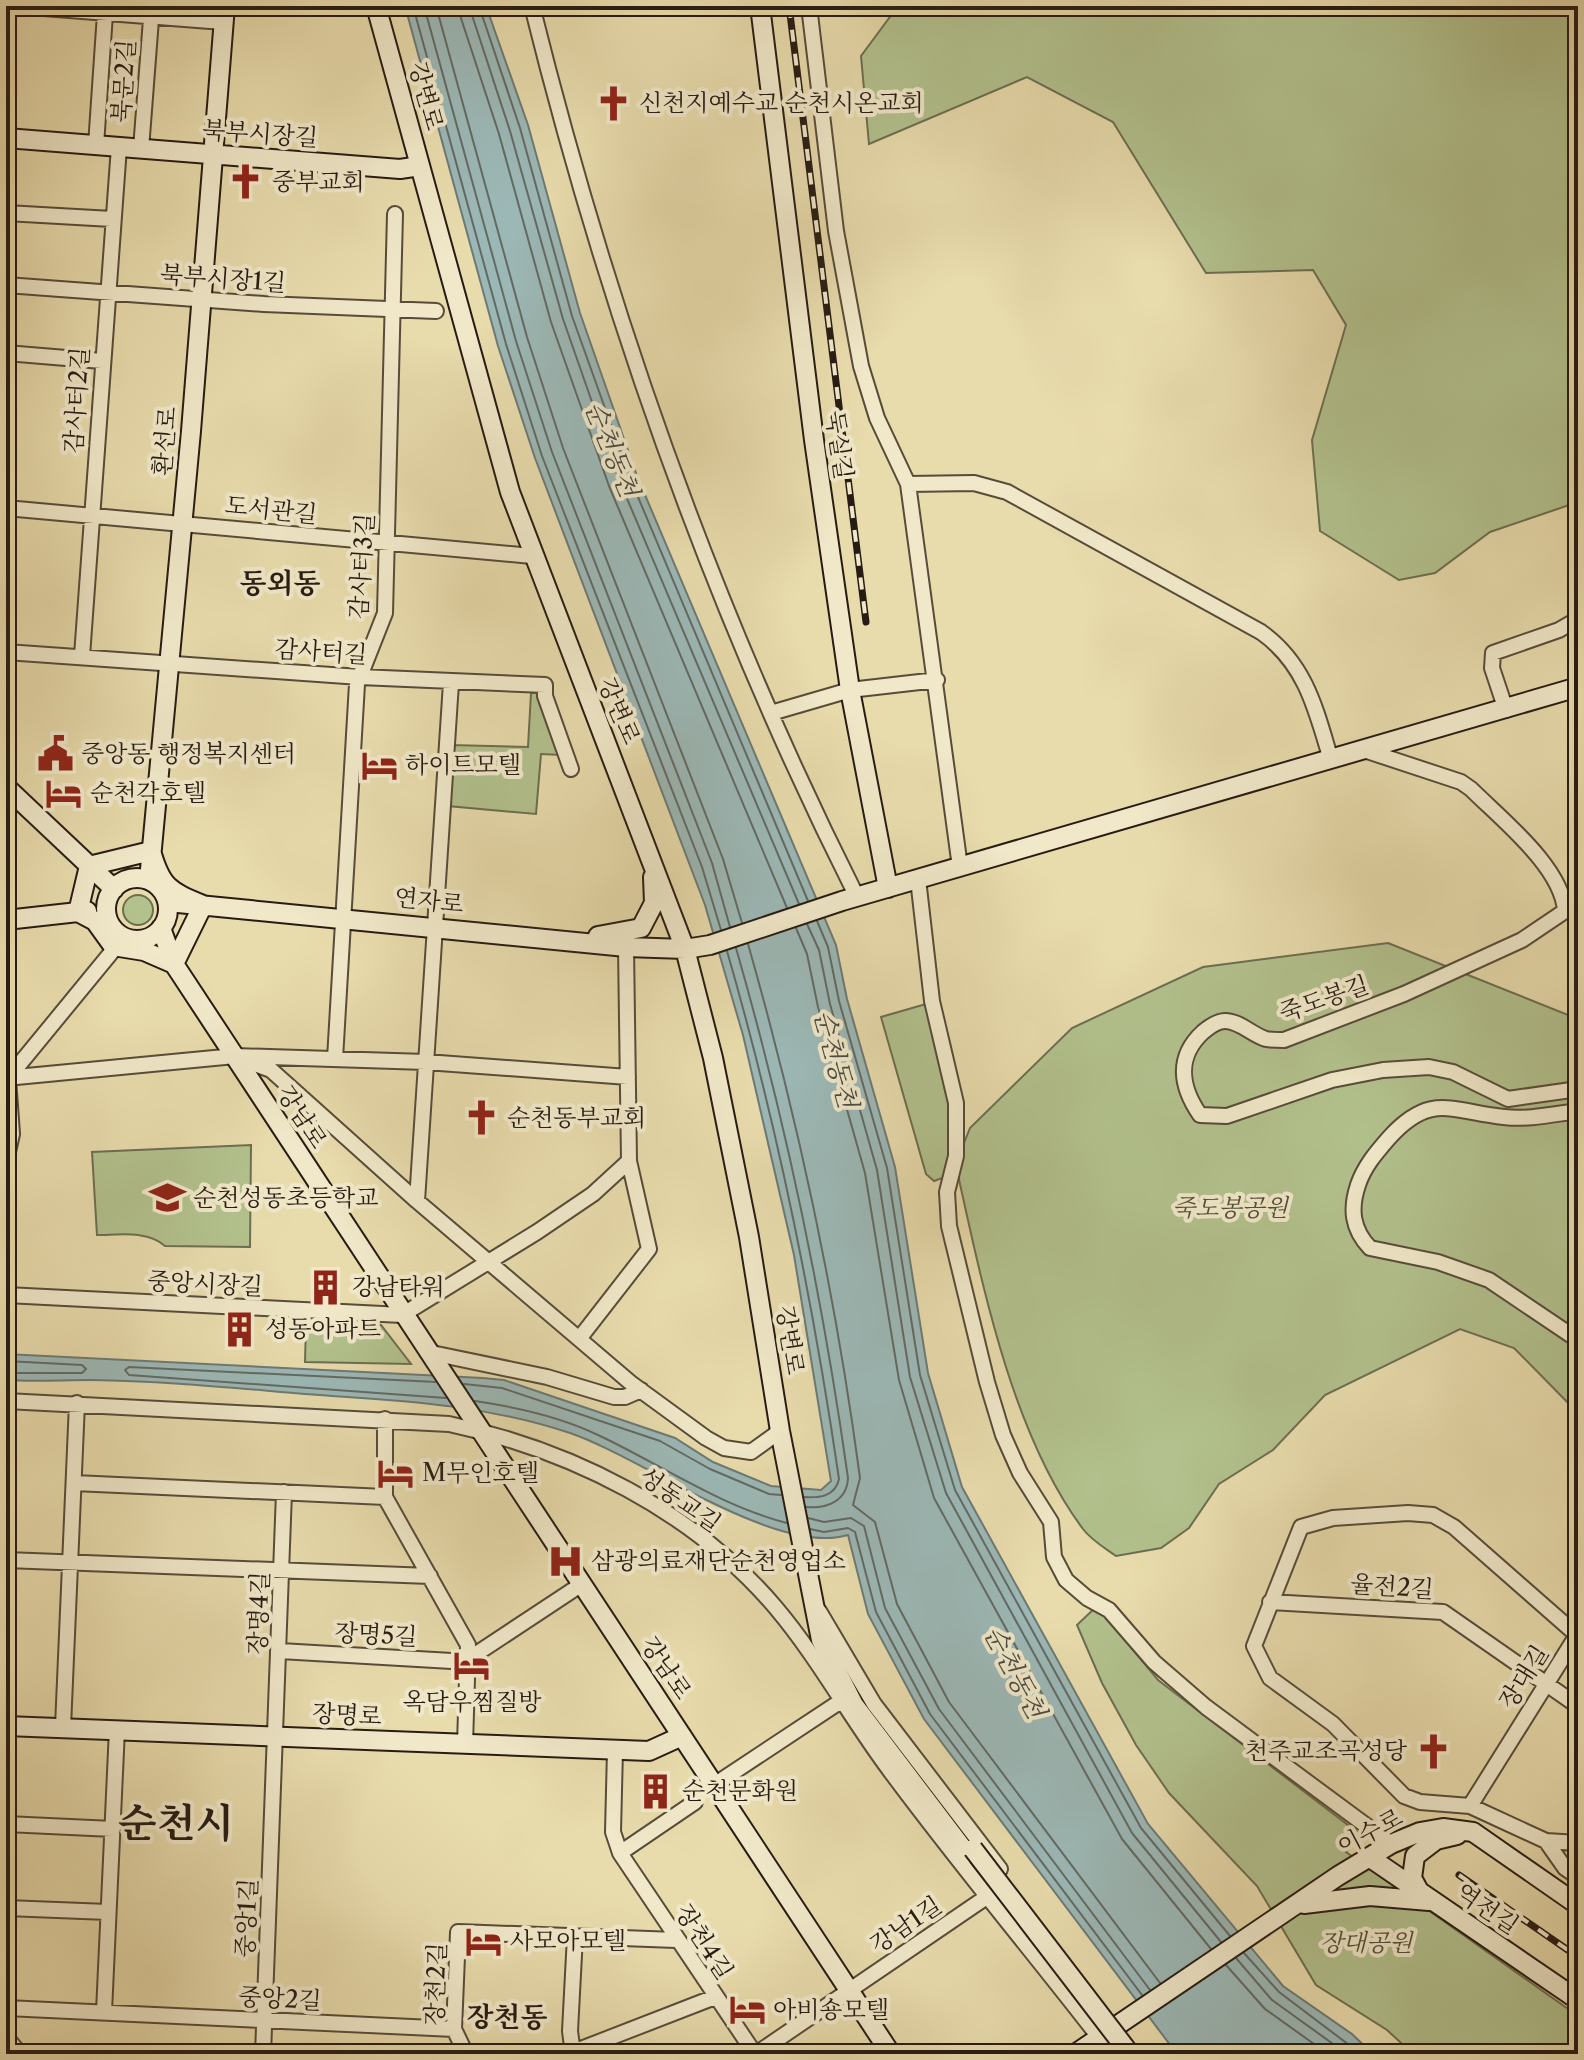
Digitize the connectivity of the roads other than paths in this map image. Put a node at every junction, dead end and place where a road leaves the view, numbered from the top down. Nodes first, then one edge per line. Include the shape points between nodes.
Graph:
1 (28, 6) edge
2 (376, 6) edge
3 (532, 6) edge
4 (786, 6) edge
5 (809, 6) edge
6 (760, 7) edge
7 (152, 11) edge
8 (105, 14) junction
9 (224, 14) edge
10 (6, 138) edge
11 (96, 145) junction
12 (119, 147) junction
13 (141, 149) junction
14 (214, 155) junction
15 (420, 166) junction
16 (6, 213) edge
17 (395, 214) dead end
18 (112, 219) junction
19 (6, 285) edge
20 (107, 292) junction
21 (199, 299) junction
22 (393, 310) junction
23 (436, 311) dead end
24 (6, 353) edge
25 (102, 361) junction
26 (908, 484) junction
27 (6, 508) edge
28 (91, 515) junction
29 (182, 523) junction
30 (388, 544) junction
31 (532, 556) junction
32 (1578, 619) edge
33 (6, 652) edge
34 (82, 656) junction
35 (169, 661) junction
36 (360, 677) junction
37 (937, 680) junction
38 (451, 683) junction
39 (1578, 687) edge
40 (850, 690) junction
41 (1506, 710) junction
42 (771, 713) junction
43 (1364, 750) junction
44 (1331, 760) junction
45 (571, 769) dead end
46 (6, 787) edge
47 (151, 851) junction
48 (653, 862) junction
49 (89, 866) junction
50 (960, 867) junction
51 (918, 879) junction
52 (149, 880) junction
53 (888, 888) junction
54 (114, 889) junction
55 (849, 899) junction
56 (168, 902) junction
57 (203, 905) junction
58 (106, 910) junction
59 (78, 912) junction
60 (342, 917) junction
61 (6, 920) edge
62 (435, 926) junction
63 (161, 928) junction
64 (569, 940) junction
65 (118, 941) junction
66 (626, 947) junction
67 (685, 949) junction
68 (174, 964) junction
69 (6, 1051) edge
70 (235, 1056) junction
71 (335, 1059) junction
72 (426, 1062) junction
73 (628, 1077) junction
74 (7, 1078) edge
75 (1578, 1089) edge
76 (1578, 1111) edge
77 (6, 1161) edge
78 (629, 1161) junction
79 (6, 1188) edge
80 (417, 1201) junction
81 (6, 1216) edge
82 (492, 1263) junction
83 (6, 1295) edge
84 (402, 1315) junction
85 (579, 1339) junction
86 (1578, 1340) edge
87 (433, 1360) junction
88 (641, 1390) junction
89 (6, 1401) edge
90 (77, 1403) junction
91 (385, 1419) junction
92 (477, 1424) junction
93 (781, 1437) junction
94 (74, 1483) junction
95 (284, 1492) junction
96 (385, 1497) junction
97 (6, 1560) edge
98 (72, 1562) junction
99 (282, 1569) junction
100 (430, 1576) junction
101 (582, 1584) junction
102 (1270, 1602) junction
103 (815, 1606) junction
104 (280, 1651) junction
105 (470, 1660) junction
106 (1546, 1683) junction
107 (841, 1701) junction
108 (1578, 1706) edge
109 (868, 1725) junction
110 (6, 1726) edge
111 (63, 1727) junction
112 (117, 1729) junction
113 (278, 1736) junction
114 (682, 1736) junction
115 (465, 1745) junction
116 (615, 1750) junction
117 (714, 1785) junction
118 (695, 1802) dead end
119 (1470, 1806) junction
120 (6, 1824) edge
121 (113, 1829) junction
122 (1488, 1840) junction
123 (1546, 1841) junction
124 (1578, 1843) edge
125 (1391, 1844) junction
126 (970, 1852) junction
127 (620, 1853) junction
128 (1369, 1857) junction
129 (1578, 1877) edge
130 (988, 1896) junction
131 (1426, 1898) junction
132 (1297, 1905) junction
133 (1578, 1905) edge
134 (6, 1908) edge
135 (108, 1912) junction
136 (575, 1936) junction
137 (676, 1940) junction
138 (849, 1991) junction
139 (715, 1997) junction
140 (1578, 2000) edge
141 (6, 2008) edge
142 (104, 2012) junction
143 (265, 2021) junction
144 (1123, 2021) junction
145 (454, 2029) junction
146 (6, 2037) edge
147 (1099, 2037) junction
148 (571, 2053) edge
149 (20, 2054) edge
150 (263, 2054) edge
151 (466, 2054) edge
152 (755, 2054) edge
153 (891, 2054) edge
154 (1075, 2054) edge
155 (1112, 2054) edge
156 (1123, 2054) edge
157 (1130, 2054) edge
158 (1140, 2054) edge

1 - 8 street, 북문2길
2 - 15 main road, 강변로
3 - 42 street via 598,246 658,426
4 - 6 street
5 - 26 street via 836,231 861,366 877,418
6 - 40 main road, 둑실길
7 - 8 street, 북문2길
7 - 9 street, 북문2길
7 - 13 street, 북문2길
8 - 11 street
9 - 14 main road, 환선로
10 - 11 main road, 북부시장길
11 - 12 main road, 북부시장길
12 - 13 main road, 북부시장길
12 - 18 street, 감사터2길
13 - 14 main road, 북부시장길
14 - 15 main road, 북부시장길 via 400,169
14 - 21 main road, 환선로
15 - 31 main road, 강변로
16 - 18 street
17 - 22 street, 감사터3길
18 - 20 street, 감사터2길
19 - 20 street, 북부시장1길
20 - 21 street, 북부시장1길
20 - 25 street, 감사터2길
21 - 22 street, 북부시장1길
21 - 29 main road, 환선로
22 - 23 street, 북부시장1길
22 - 30 street, 감사터3길
24 - 25 street
25 - 28 street, 감사터2길
26 - 37 street
26 - 44 street via 974,483 1007,492 1261,632 1301,672
27 - 28 street, 도서관길
28 - 29 street, 도서관길
28 - 34 street, 감사터2길
29 - 30 street, 도서관길
29 - 35 main road, 환선로
30 - 31 street, 도서관길
30 - 36 street, 감사터3길 via 383,624
31 - 48 main road, 강변로
32 - 41 street via 1493,653 1492,668
33 - 34 street, 감사터길
34 - 35 street, 감사터길
35 - 36 street, 감사터길
35 - 47 main road, 환선로
36 - 38 street, 감사터길
36 - 60 street, 감사터3길
37 - 40 street
37 - 50 street
38 - 45 street, 감사터길 via 545,685
38 - 62 street
39 - 41 main road, 연자로
40 - 42 street
40 - 53 main road, 둑실길
41 - 43 main road, 연자로
42 - 55 street
43 - 44 main road, 연자로
43 - 75 street, 죽도봉길 via 1471,789 1547,868 1564,897 1565,911 1522,940 1404,994 1284,1040 1265,1038 1226,1021 1210,1026 1183,1060 1183,1083 1192,1104 1200,1115 1227,1116 1332,1080 1429,1067 1453,1072 1508,1099
44 - 50 main road, 연자로
46 - 49 main road
47 - 49 main road
47 - 52 main road, 환선로
47 - 57 main road via 158,878
48 - 64 main road via 654,903 641,928
48 - 67 main road, 강변로
49 - 54 main road
49 - 59 main road
50 - 51 main road, 연자로
51 - 53 main road, 연자로
51 - 125 street via 932,1001 956,1103 949,1226 999,1422 1020,1473 1051,1522 1054,1557 1066,1580 1109,1610 1154,1662 1206,1707
52 - 54 main road via 130,879
52 - 56 main road
53 - 55 main road, 연자로
54 - 58 main road
55 - 67 main road, 연자로
56 - 57 main road, 연자로
56 - 63 main road
57 - 60 main road, 연자로
57 - 68 main road
58 - 59 main road
58 - 65 main road
59 - 61 main road
59 - 65 main road
60 - 62 main road, 연자로
60 - 71 street, 감사터3길
62 - 64 main road, 연자로
62 - 72 street
63 - 65 main road via 143,939
63 - 68 main road, 강남로
64 - 66 main road, 연자로
65 - 68 main road
65 - 74 street
66 - 67 main road, 연자로
66 - 73 street
67 - 93 main road, 강변로 via 746,1222
68 - 70 main road, 강남로
69 - 74 street
70 - 71 street
70 - 74 street
70 - 80 street via 271,1070
70 - 84 main road, 강남로
71 - 72 street
72 - 73 street
72 - 80 street
73 - 78 street
74 - 77 street via 12,1134
76 - 86 street via 1506,1118 1465,1107 1422,1110 1406,1118 1372,1157 1353,1204 1357,1231 1370,1248 1438,1262 1489,1280
78 - 82 street via 593,1194
78 - 85 street via 649,1249
79 - 81 street
80 - 82 street
82 - 84 street
82 - 85 street
83 - 84 street, 중앙시장길
84 - 87 main road, 강남로
85 - 88 street
87 - 88 street via 547,1377 621,1398
87 - 92 main road, 강남로
88 - 93 street via 724,1448 751,1452
89 - 90 street, 성동교길
90 - 91 street, 성동교길
90 - 94 street
91 - 92 street, 성동교길
91 - 96 street
92 - 101 main road, 강남로
92 - 107 street, 성동교길 via 582,1466 642,1498 697,1537 776,1608
93 - 103 main road, 강변로
94 - 95 street
94 - 98 street
95 - 96 street
95 - 99 street, 장명4길
96 - 100 street
97 - 98 street
98 - 99 street
98 - 111 street
99 - 100 street
99 - 104 street, 장명4길
100 - 105 street via 464,1636
101 - 105 street
101 - 114 main road, 강남로
102 - 106 street, 율전2길 via 1443,1612
102 - 106 street, 장대길 via 1301,1527 1333,1518 1433,1515 1454,1527 1577,1635
102 - 119 street, 장대길 via 1254,1646 1270,1678 1333,1724 1404,1796
103 - 109 main road via 830,1664
103 - 126 main road via 865,1705
103 - 144 street via 874,1704
104 - 105 street, 장명5길
104 - 113 street, 장명4길
105 - 115 street
106 - 108 street, 율전2길
106 - 119 street, 장대길
107 - 109 street
107 - 117 street
107 - 130 street
109 - 126 main road
110 - 111 main road, 장명로
111 - 112 main road, 장명로
112 - 113 main road, 장명로
112 - 121 street
113 - 115 main road, 장명로
113 - 143 street, 중앙1길
114 - 116 main road, 장명로 via 649,1751
114 - 117 main road, 강남로
115 - 116 main road, 장명로
116 - 127 street, 장천4길 via 613,1825
117 - 138 main road, 강남로
118 - 127 street
119 - 123 street
120 - 121 street
121 - 135 street
122 - 125 main road, 이수로 via 1463,1829 1443,1828
122 - 131 main road via 1443,1836 1415,1856 1412,1878
122 - 133 main road, 이수로
123 - 124 street
123 - 129 street
125 - 128 main road, 이수로
126 - 156 main road, bridge
126 - 157 main road, bridge
127 - 137 street, 장천4길
128 - 131 main road, 역전길
128 - 132 main road, 이수로
130 - 138 street, 강남1길
130 - 147 street
131 - 132 main road via 1339,1897
131 - 140 main road, 역전길
132 - 144 main road, 이수로
134 - 135 street
135 - 142 street
136 - 137 street, 장천2길
136 - 145 street, 장천2길 via 458,1932
136 - 148 street
137 - 139 street, 장천4길
138 - 152 street, 장천4길
138 - 153 main road, 강남로
139 - 148 street
139 - 152 street, 장천4길
141 - 142 street, 중앙2길
142 - 143 street, 중앙2길
143 - 145 street, 중앙2길
143 - 150 street, 중앙1길
144 - 147 main road
144 - 158 street
145 - 151 street, 장천2길
146 - 149 street
147 - 154 main road
147 - 155 street

